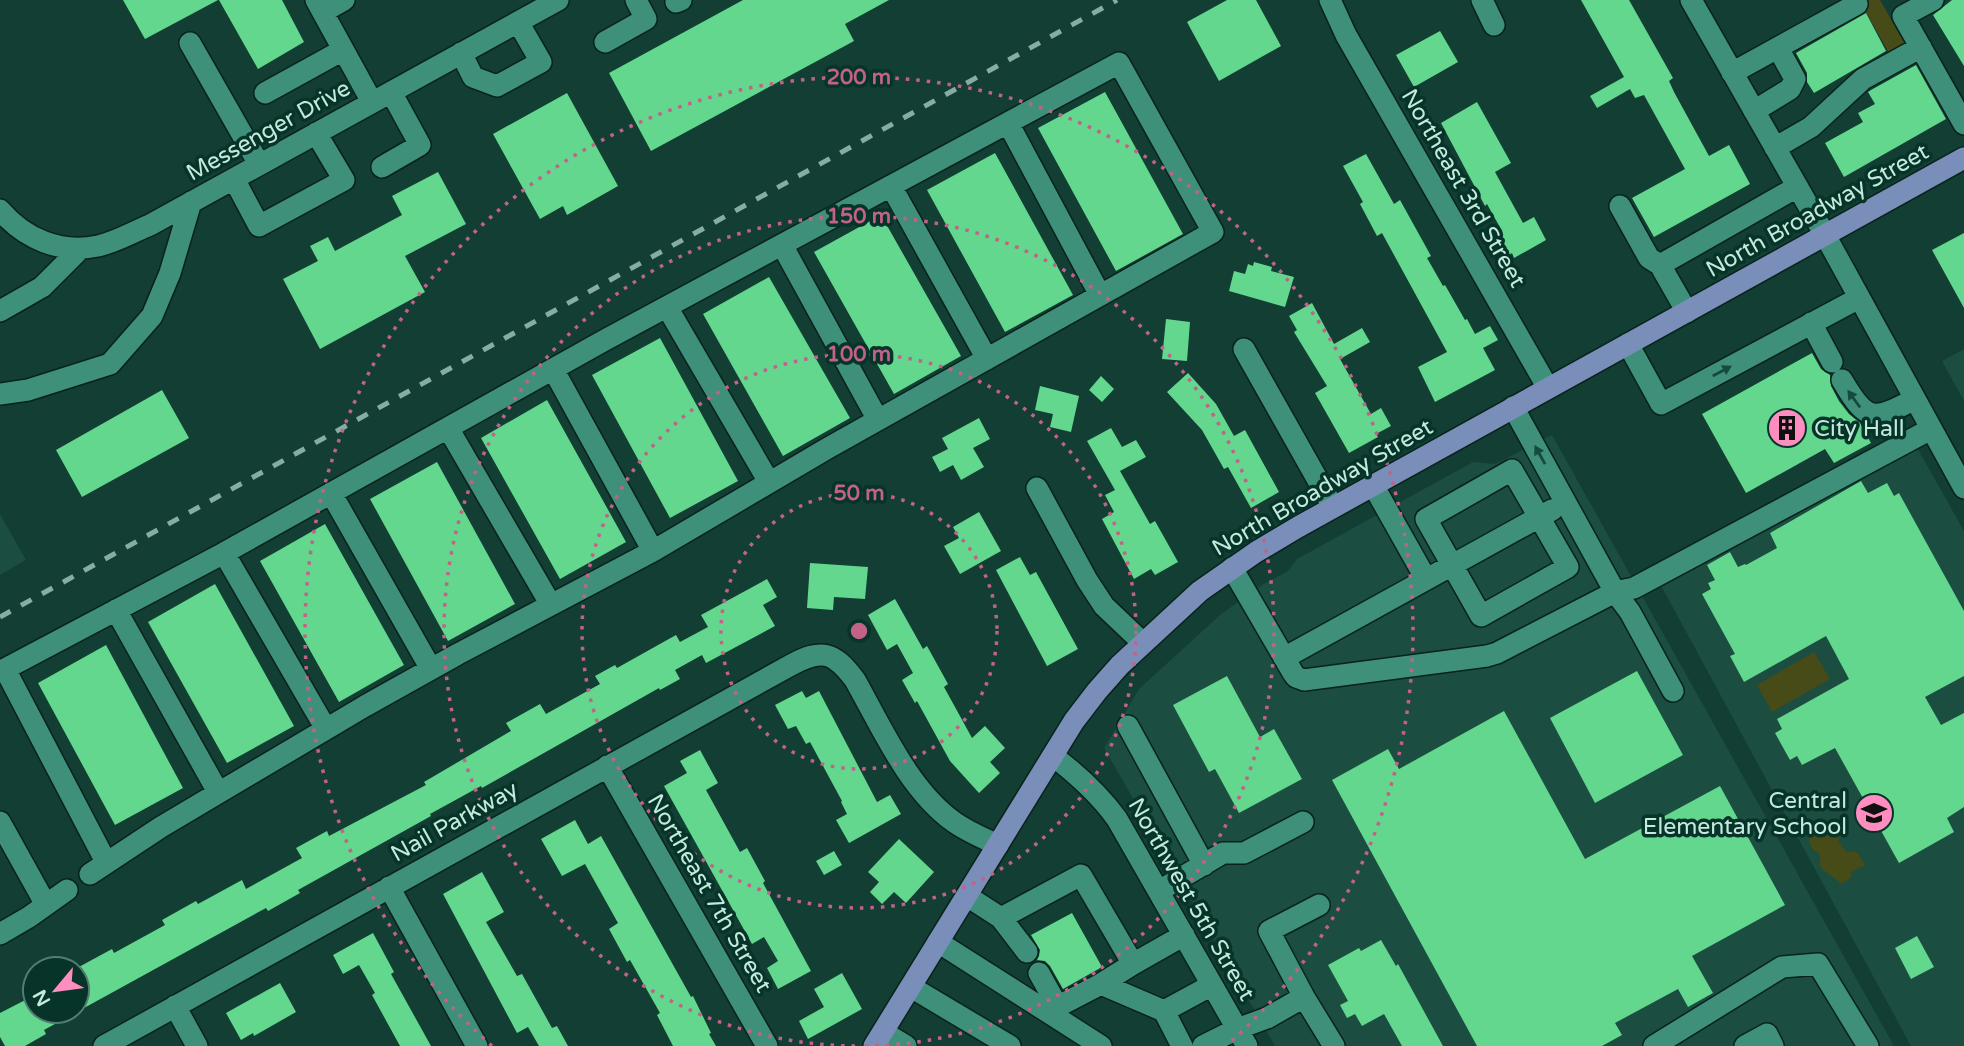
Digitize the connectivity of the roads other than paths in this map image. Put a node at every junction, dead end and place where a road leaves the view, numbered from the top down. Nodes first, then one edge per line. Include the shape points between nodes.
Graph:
1 (344, 0) edge
2 (558, 0) edge
3 (636, 0) edge
4 (1482, 0) edge
5 (1691, 0) edge
6 (1933, 0) edge
7 (1857, 4) dead end
8 (320, 6) edge
9 (1333, 6) edge
10 (520, 13) edge
11 (1494, 25) dead end
12 (605, 42) dead end
13 (190, 43) dead end
14 (1921, 47) junction
15 (1778, 48) junction
16 (343, 50) junction
17 (461, 53) junction
18 (1732, 73) junction
19 (391, 92) junction
20 (265, 93) dead end
21 (372, 102) junction
22 (1755, 111) junction
23 (1961, 111) edge
24 (1008, 123) junction
25 (316, 133) junction
26 (1775, 148) junction
27 (1964, 158) edge
28 (259, 164) junction
29 (382, 167) dead end
30 (234, 179) junction
31 (891, 186) junction
32 (1797, 187) junction
33 (191, 202) junction
34 (1620, 206) dead end
35 (0, 210) edge
36 (1825, 235) junction
37 (782, 245) junction
38 (80, 249) junction
39 (1660, 265) junction
40 (1100, 295) junction
41 (1859, 298) junction
42 (667, 307) junction
43 (0, 311) edge
44 (1687, 312) junction
45 (1811, 323) junction
46 (1628, 344) junction
47 (1244, 349) dead end
48 (987, 359) junction
49 (554, 369) junction
50 (1548, 388) junction
51 (0, 394) edge
52 (1915, 399) junction
53 (1513, 407) junction
54 (878, 420) junction
55 (448, 428) junction
56 (1931, 429) junction
57 (769, 482) junction
58 (1373, 485) junction
59 (1037, 488) dead end
60 (1964, 488) edge
61 (331, 493) junction
62 (1566, 503) junction
63 (1333, 507) junction
64 (1539, 517) junction
65 (653, 551) junction
66 (224, 553) junction
67 (1452, 565) junction
68 (1232, 568) junction
69 (1426, 579) junction
70 (1615, 592) junction
71 (551, 605) junction
72 (116, 610) junction
73 (1143, 643) junction
74 (1284, 657) junction
75 (431, 669) junction
76 (1673, 691) dead end
77 (1128, 726) dead end
78 (326, 729) junction
79 (1053, 756) junction
80 (607, 766) junction
81 (218, 792) junction
82 (0, 822) edge
83 (1303, 822) dead end
84 (998, 845) junction
85 (1204, 865) junction
86 (389, 887) junction
87 (67, 890) dead end
88 (1159, 891) junction
89 (967, 896) junction
90 (46, 905) junction
91 (1319, 905) dead end
92 (1002, 918) junction
93 (0, 934) edge
94 (1184, 935) junction
95 (938, 942) junction
96 (1027, 952) dead end
97 (1133, 964) junction
98 (1039, 973) dead end
99 (1101, 984) junction
100 (1212, 985) junction
101 (911, 987) junction
102 (1304, 997) junction
103 (175, 1006) junction
104 (1053, 1009) junction
105 (1164, 1011) junction
106 (1242, 1037) edge
107 (879, 1039) edge
108 (104, 1046) edge
109 (197, 1046) edge
110 (477, 1046) edge
111 (767, 1046) edge
112 (906, 1046) edge
113 (1010, 1046) edge
114 (1101, 1046) edge
115 (1182, 1046) edge
116 (1203, 1046) edge
117 (1334, 1046) edge
118 (1654, 1046) edge
119 (1745, 1046) edge
120 (1773, 1046) edge
121 (1868, 1046) edge

1 - 8 street
2 - 10 street, Messenger Drive
3 - 12 street via 646,19
4 - 11 street
5 - 18 street
6 - 14 street via 1903,16
7 - 15 street
8 - 16 street
9 - 50 street, Northeast 3rd Street
10 - 17 street, Messenger Drive
10 - 17 street via 541,62 496,86 473,77
13 - 28 street
14 - 23 street
14 - 26 street via 1863,79 1811,127
15 - 18 street
15 - 22 street via 1795,79 1790,89
16 - 20 street
16 - 21 street
17 - 19 street, Messenger Drive
18 - 22 street
19 - 21 street, Messenger Drive
19 - 29 street via 420,145
21 - 25 street, Messenger Drive
22 - 26 street
24 - 31 street
24 - 40 street
24 - 40 street via 1119,63 1213,232
25 - 28 street, Messenger Drive
25 - 30 street via 344,180 259,226
26 - 32 street
27 - 36 main road, North Broadway Street
28 - 30 street, Messenger Drive
30 - 33 street, Messenger Drive
31 - 37 street
31 - 48 street
32 - 36 street
32 - 39 street
33 - 38 street, Messenger Drive via 123,237
33 - 51 street via 152,316 110,363 28,390
34 - 39 street via 1649,258
35 - 38 street, Messenger Drive via 17,228 46,244
36 - 41 street
36 - 44 main road, North Broadway Street
37 - 42 street
37 - 54 street
38 - 43 street via 42,287
39 - 44 street
40 - 48 street
41 - 45 street
41 - 52 street
42 - 49 street
42 - 57 street
44 - 46 main road, North Broadway Street
46 -> 45 street via 1661,404
52 -> 45 street via 1887,413 1868,414 1856,403
46 - 50 main road, North Broadway Street
47 - 63 street
48 - 54 street
49 - 55 street
49 - 65 street
50 - 53 main road, North Broadway Street
52 - 56 street
53 - 58 main road, North Broadway Street
62 -> 53 street
54 - 57 street
55 - 61 street
55 - 71 street
56 - 60 street
56 - 70 street via 1634,589
57 - 65 street
58 - 63 main road, North Broadway Street
58 - 69 street
59 - 73 street via 1104,606
61 - 66 street
61 - 75 street
62 - 64 street
62 - 70 street
63 - 68 main road, North Broadway Street
64 - 67 street
64 - 67 street via 1512,470 1426,519
64 - 67 street via 1568,567 1481,617
65 - 71 street
66 - 72 street
66 - 78 street
67 - 69 street
68 - 73 main road, North Broadway Street
68 - 74 street
69 - 74 street
70 - 74 street via 1487,656 1311,680 1296,677
70 - 76 street via 1630,612 1654,674
71 - 75 street
72 - 81 street
72 - 81 street via 5,669 98,868
73 - 79 main road, North Broadway Street via 1089,701
75 - 78 street
77 - 85 street
78 - 81 street
79 - 84 main road, North Broadway Street
79 - 88 street, Northwest 5th Street via 1104,800
80 - 84 street, Nail Parkway via 804,658 824,654 847,668 926,798 953,822
80 - 86 street, Nail Parkway
80 - 111 street, Northeast 7th Street
82 - 90 street
83 - 85 street via 1244,853 1223,853
84 - 89 main road, North Broadway Street
85 - 88 street
86 - 103 street, Nail Parkway
86 - 110 street
87 - 90 street
88 - 94 street, Northwest 5th Street
89 - 92 street
89 - 95 main road, North Broadway Street
90 - 93 street
91 - 102 street via 1269,931
92 - 96 street
92 - 97 street via 1081,875
94 - 97 street
94 - 100 street, Northwest 5th Street
95 - 101 main road, North Broadway Street
95 - 104 street
97 - 99 street
98 - 104 street
99 - 104 street
99 - 105 street
100 - 105 street
100 - 106 street, Northwest 5th Street
101 - 107 main road, North Broadway Street
101 - 113 street
102 - 106 street
102 - 117 street
103 - 108 street, Nail Parkway
103 - 109 street
104 - 114 street
105 - 115 street
106 - 116 street
107 - 112 street
118 - 121 street via 1782,967 1818,964
119 - 120 street via 1767,1034

